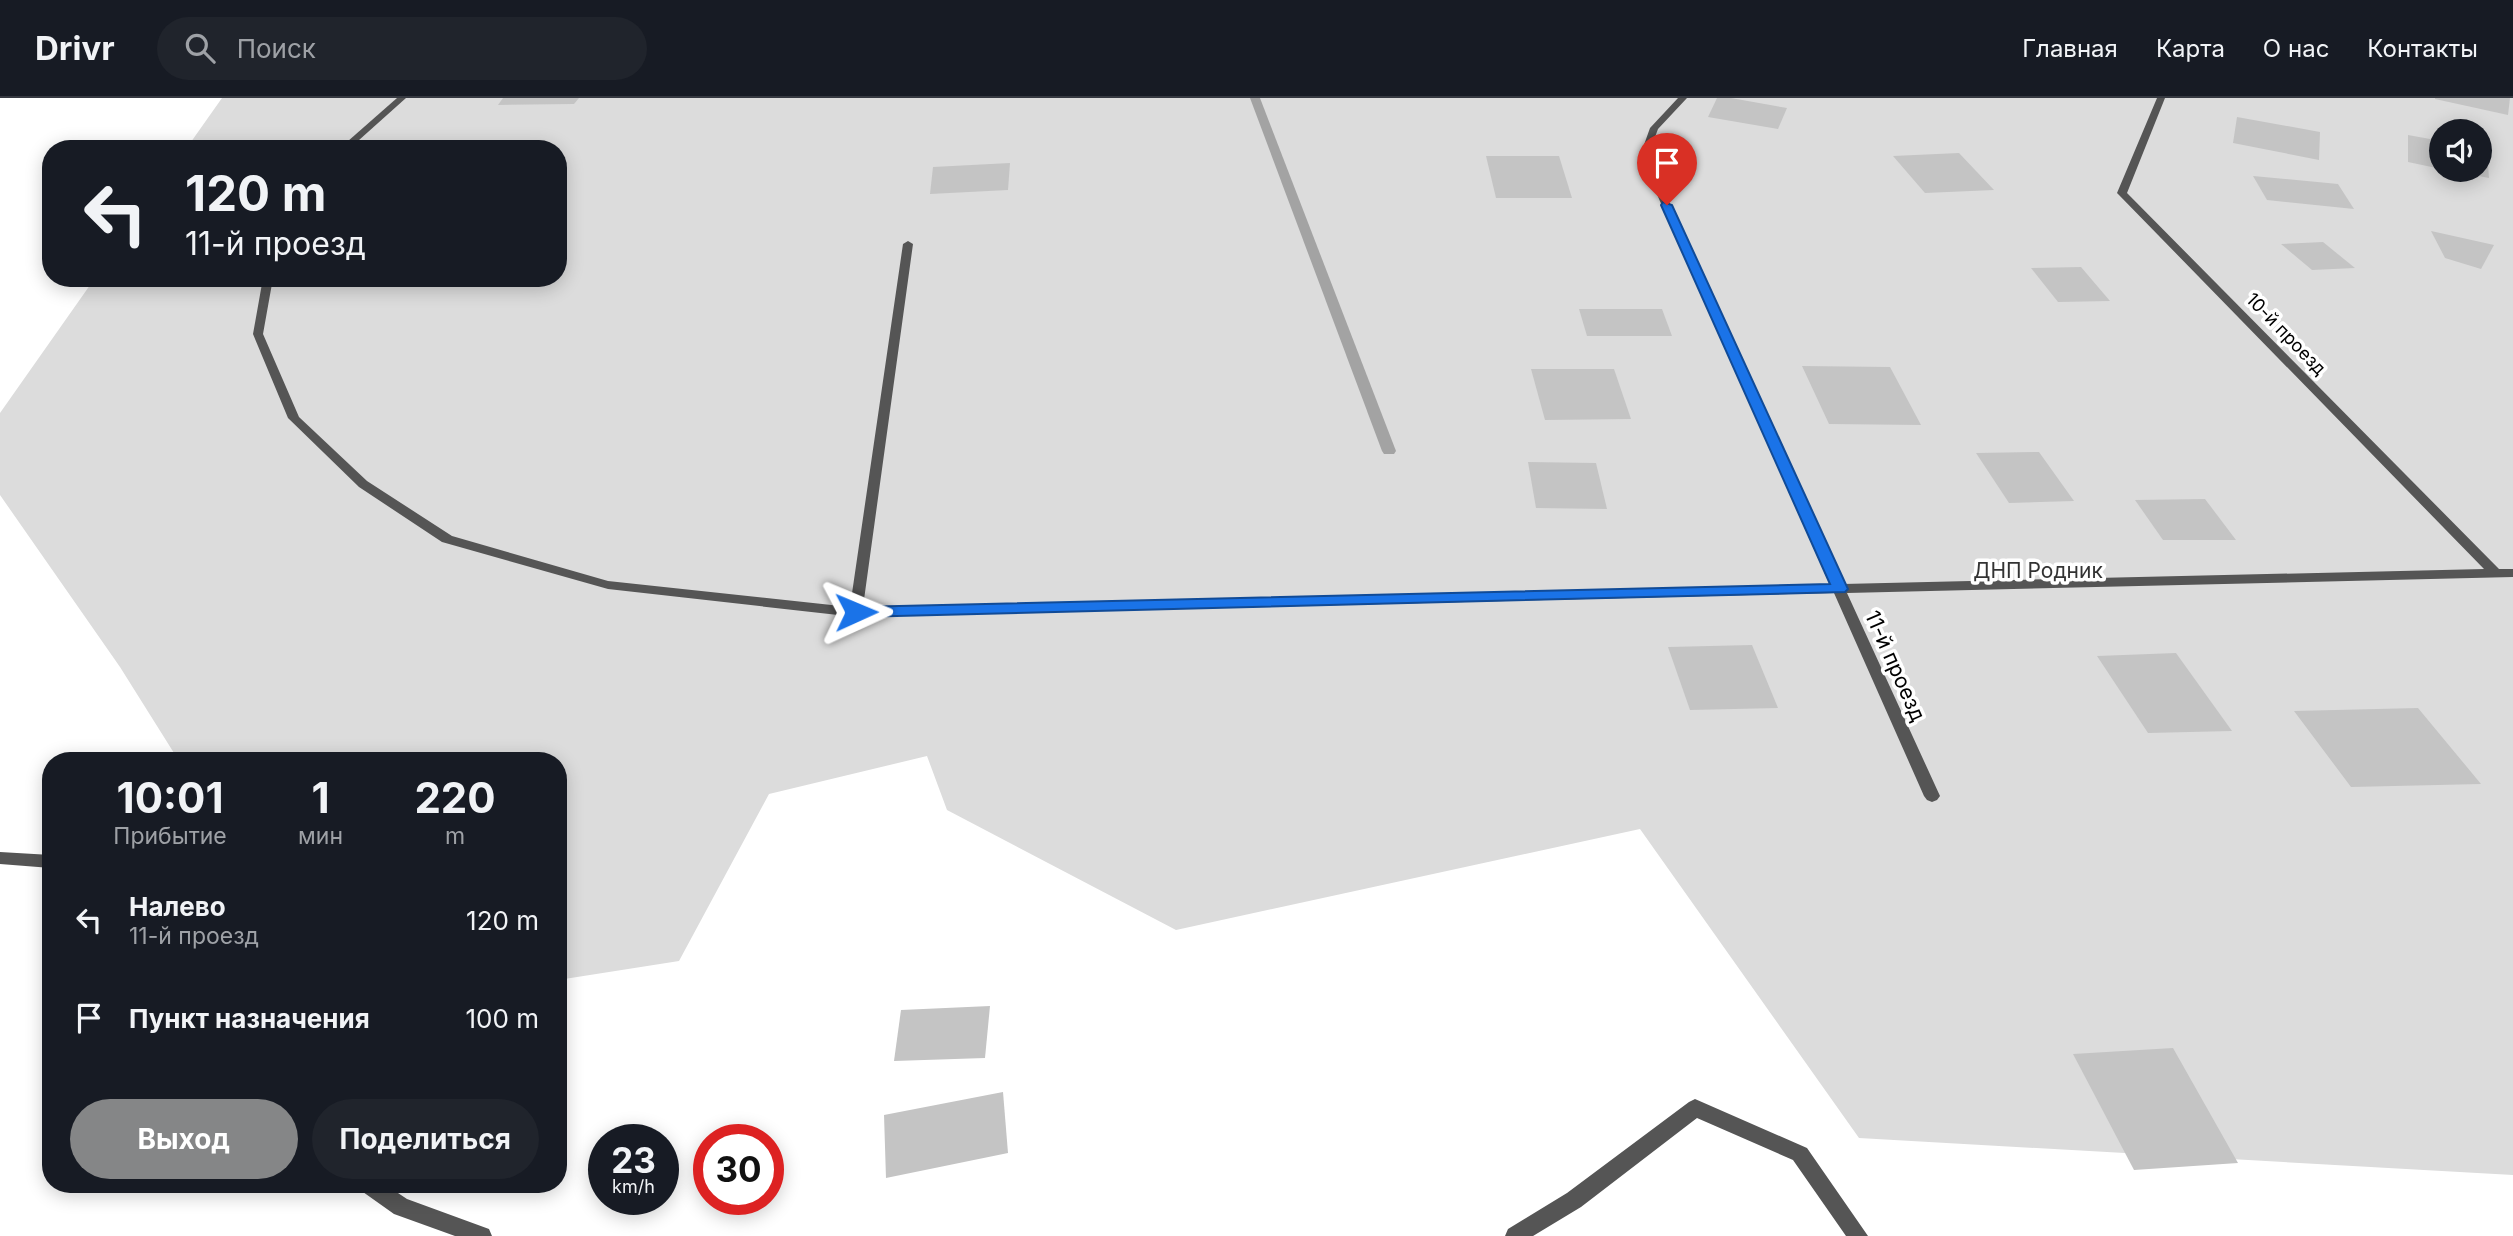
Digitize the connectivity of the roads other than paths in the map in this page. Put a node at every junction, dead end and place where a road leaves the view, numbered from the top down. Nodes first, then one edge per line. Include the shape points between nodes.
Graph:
1 (402, 98) edge
2 (1683, 98) edge
3 (2161, 98) edge
4 (353, 140) edge
5 (908, 244) dead end
6 (266, 287) edge
7 (2513, 573) edge
8 (2496, 574) junction
9 (1840, 589) junction
10 (856, 612) junction
11 (1931, 796) dead end
12 (0, 858) edge
13 (42, 861) edge
14 (381, 1193) edge
15 (482, 1236) edge
16 (1515, 1236) edge
17 (1858, 1236) edge

1 - 4 street
2 - 9 street, 11-й проезд via 1654,128 1644,156
3 - 8 street, 10-й проезд via 2122,193
5 - 10 street
6 - 10 street via 258,334 294,418 363,484 447,539 608,585
7 - 8 street
8 - 9 street
9 - 10 street
9 - 11 street, 11-й проезд
12 - 13 street
14 - 15 street via 401,1207
16 - 17 street via 1574,1200 1695,1108 1800,1154

